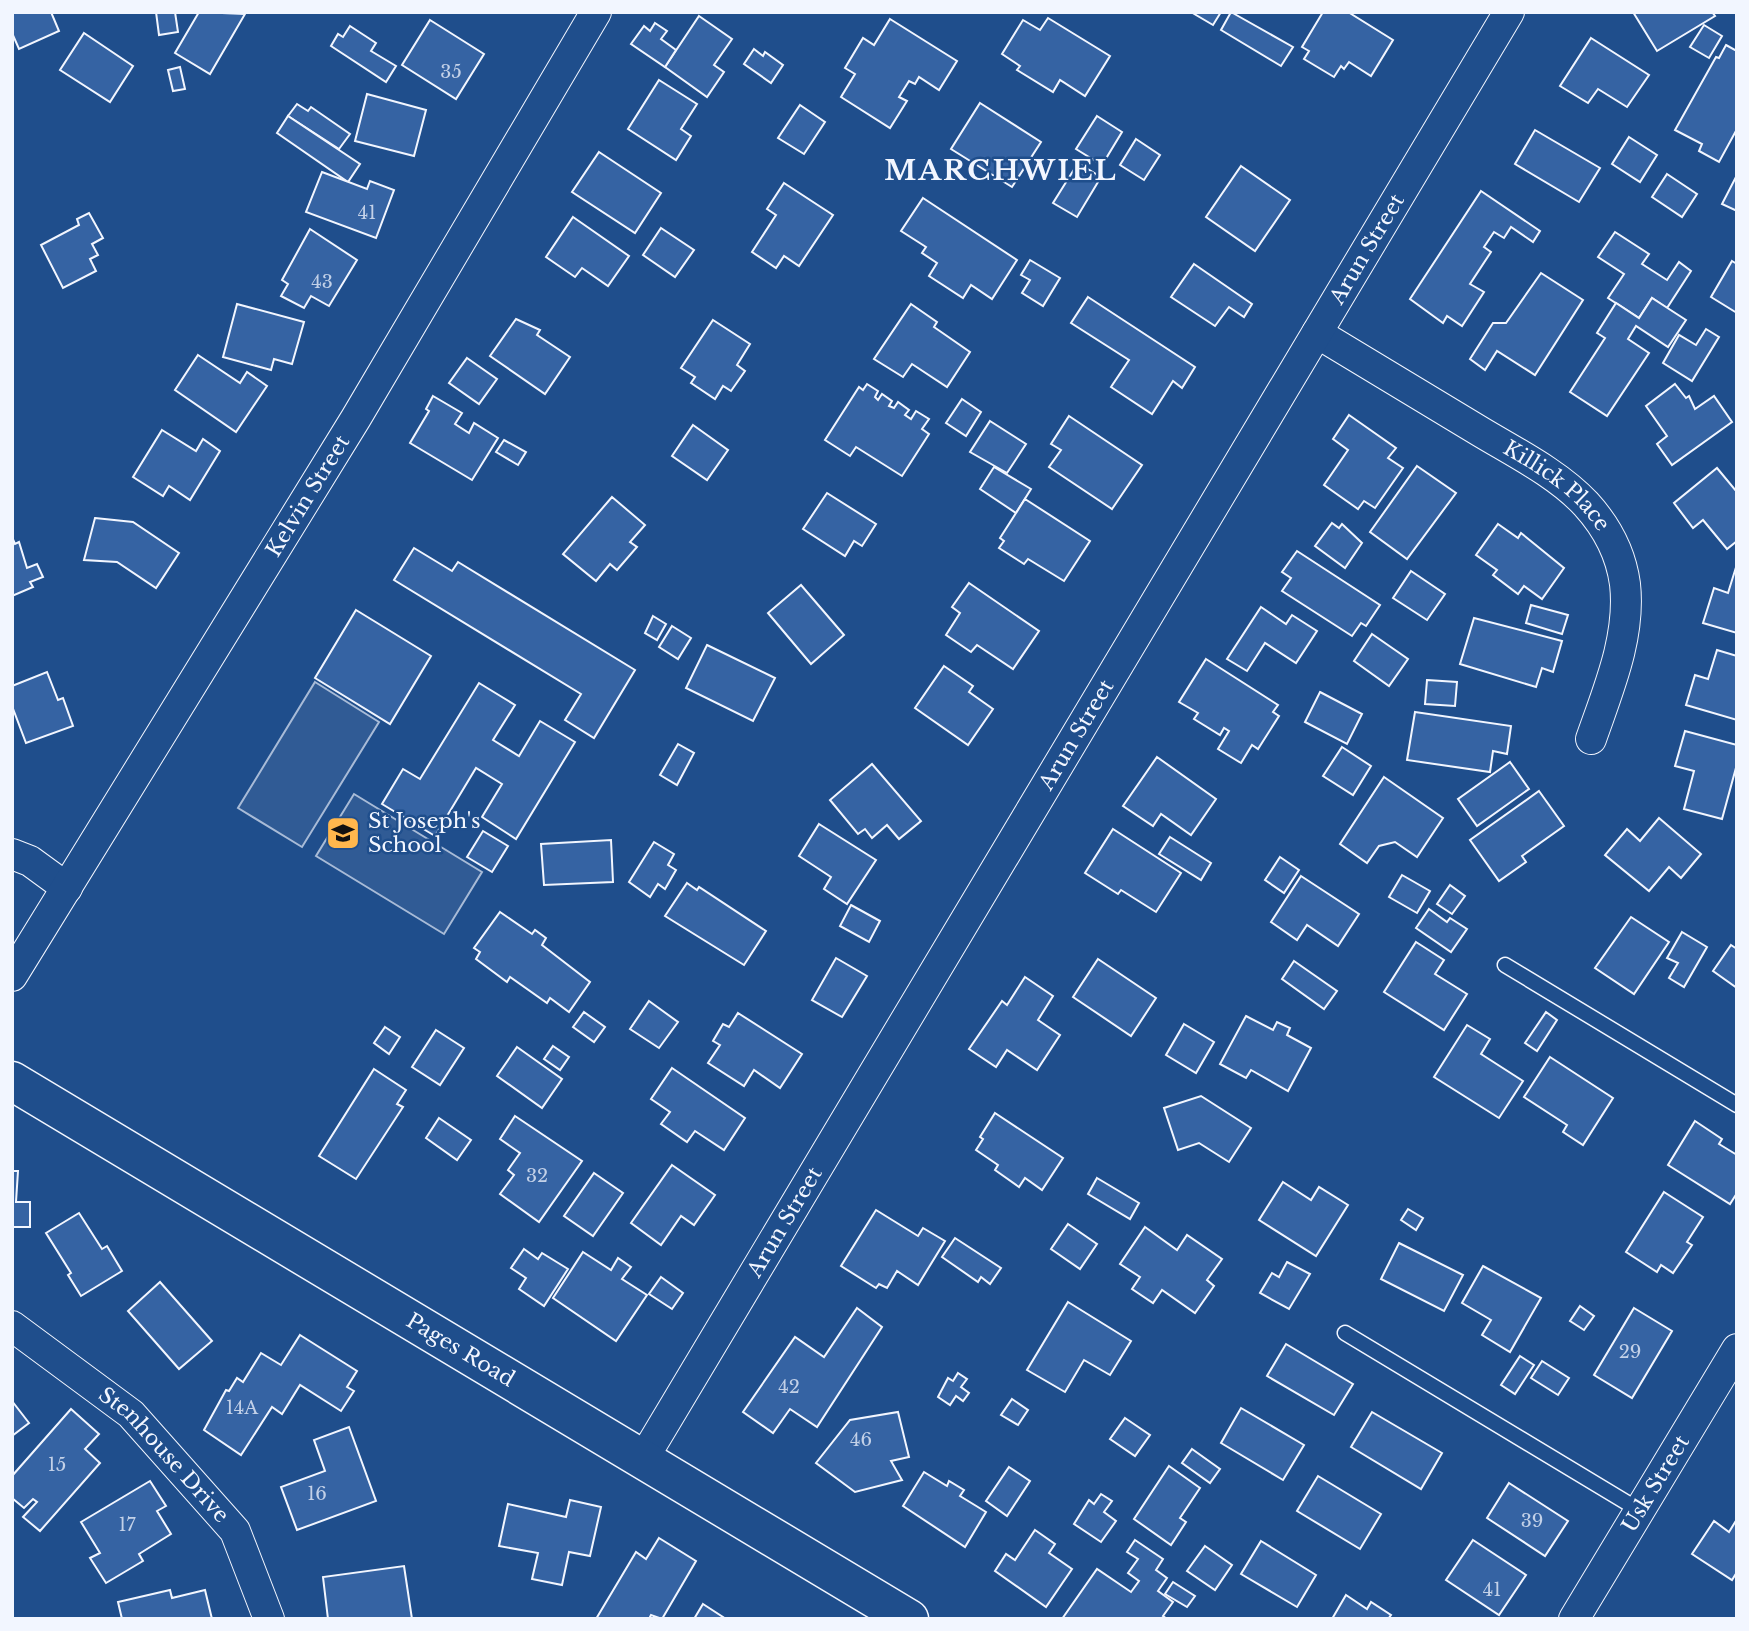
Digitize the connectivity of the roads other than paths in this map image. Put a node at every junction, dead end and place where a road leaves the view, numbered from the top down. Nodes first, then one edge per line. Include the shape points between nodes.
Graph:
1 (596, 12) edge
2 (1509, 12) edge
3 (1317, 333) junction
4 (1591, 739) dead end
5 (12, 854) edge
6 (66, 888) junction
7 (1505, 965) dead end
8 (12, 976) edge
9 (12, 1081) edge
10 (1737, 1105) edge
11 (12, 1326) edge
12 (1345, 1333) dead end
13 (1737, 1349) edge
14 (643, 1459) junction
15 (1639, 1510) junction
16 (269, 1619) edge
17 (909, 1619) edge
18 (1574, 1619) edge

1 - 6 street, Kelvin Street via 356,418
2 - 3 street, Arun Street
3 - 4 street, Killick Place via 1525,458 1586,503 1606,530 1625,583 1626,611 1622,639
3 - 14 street, Arun Street
5 - 6 street via 30,861
6 - 8 street, Kelvin Street
7 - 10 lane
9 - 14 street, Pages Road
11 - 16 street, Stenhouse Drive via 131,1415 235,1531
12 - 15 lane
13 - 15 street, Usk Street
14 - 17 street, Pages Road
15 - 18 street, Usk Street

